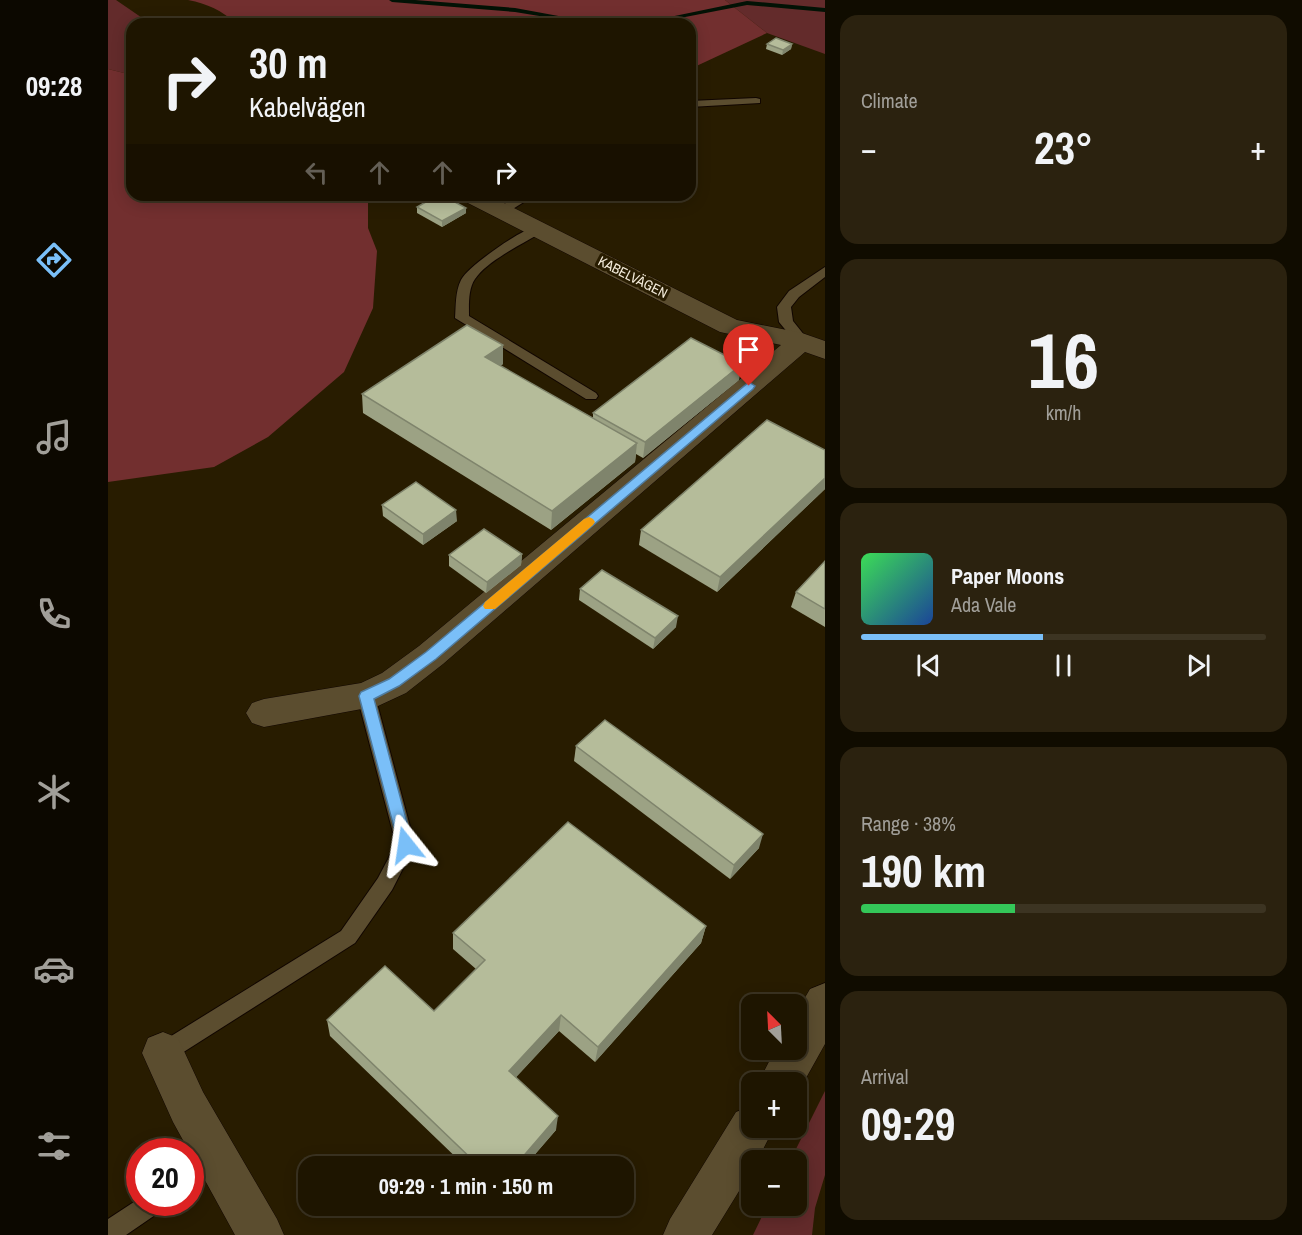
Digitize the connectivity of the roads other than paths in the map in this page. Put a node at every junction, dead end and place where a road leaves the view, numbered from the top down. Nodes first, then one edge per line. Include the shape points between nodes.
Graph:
1 (756, 101) dead end
2 (696, 104) edge
3 (482, 201) edge
4 (518, 201) edge
5 (501, 211) junction
6 (538, 229) junction
7 (825, 271) edge
8 (813, 346) edge
9 (591, 396) dead end
10 (366, 696) junction
11 (264, 713) dead end
12 (825, 1003) edge
13 (164, 1053) joint
14 (786, 1072) edge
15 (196, 1138) edge
16 (746, 1138) edge
17 (204, 1170) edge
18 (134, 1216) edge
19 (108, 1233) edge
20 (261, 1235) edge
21 (686, 1235) edge

1 - 2 lane
3 - 5 street, KABELVÄGEN
4 - 5 lane
5 - 6 street, KABELVÄGEN
6 - 8 street, KABELVÄGEN via 729,326
6 - 9 lane via 470,277 462,301 462,318
7 - 8 lane via 794,294 784,307 786,322
8 - 10 street via 431,655 394,682
10 - 11 street
10 - 13 lane via 406,845 385,884 348,937
12 - 14 street
13 - 15 street via 188,1107
16 - 21 street
17 - 20 street
18 - 19 lane

